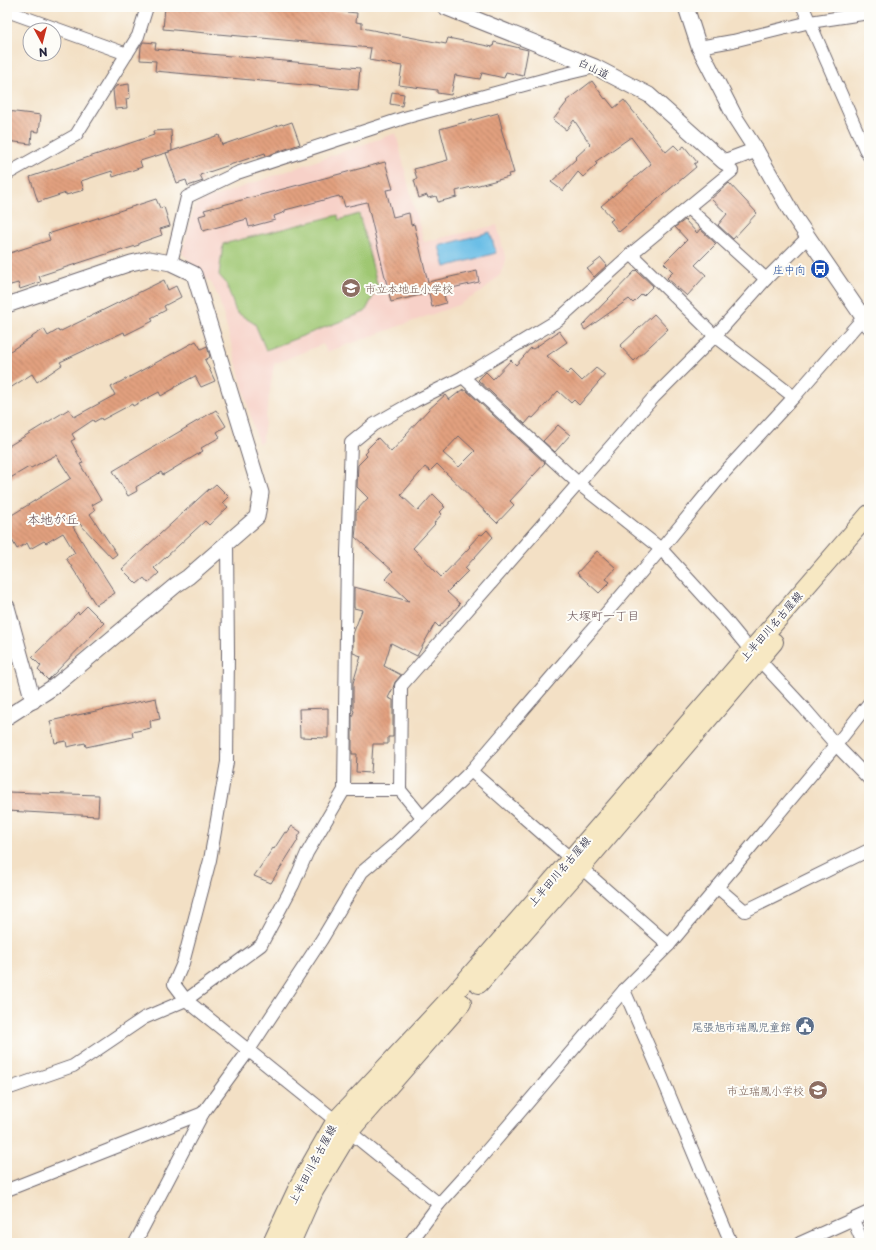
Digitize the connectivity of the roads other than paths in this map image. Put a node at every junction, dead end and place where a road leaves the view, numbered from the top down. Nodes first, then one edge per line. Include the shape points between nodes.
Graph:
1 (147, 7) edge
2 (445, 7) edge
3 (686, 7) edge
4 (803, 7) edge
5 (7, 11) edge
6 (869, 14) edge
7 (810, 22) junction
8 (699, 47) junction
9 (127, 54) junction
10 (595, 67) junction
11 (756, 150) junction
12 (869, 156) edge
13 (724, 162) junction
14 (7, 174) edge
15 (688, 208) junction
16 (808, 237) junction
17 (630, 254) junction
18 (171, 263) junction
19 (766, 279) junction
20 (7, 305) edge
21 (867, 318) edge
22 (715, 336) junction
23 (462, 377) junction
24 (794, 398) junction
25 (580, 484) junction
26 (869, 514) edge
27 (869, 532) edge
28 (227, 544) junction
29 (661, 549) junction
30 (7, 607) edge
31 (755, 655) junction
32 (33, 701) junction
33 (869, 703) edge
34 (7, 716) edge
35 (836, 745) junction
36 (471, 771) junction
37 (869, 779) edge
38 (344, 790) junction
39 (400, 790) junction
40 (422, 817) junction
41 (869, 850) edge
42 (576, 863) junction
43 (717, 886) junction
44 (669, 945) junction
45 (624, 990) junction
46 (186, 1000) junction
47 (249, 1050) junction
48 (7, 1089) edge
49 (202, 1113) junction
50 (336, 1120) junction
51 (350, 1131) junction
52 (7, 1190) edge
53 (439, 1204) junction
54 (869, 1212) edge
55 (853, 1220) junction
56 (136, 1243) edge
57 (272, 1243) edge
58 (291, 1243) edge
59 (410, 1243) edge
60 (731, 1243) edge
61 (800, 1243) edge
62 (863, 1243) edge

1 - 9 street via 138,36
2 - 10 street, 白山道
3 - 8 street
4 - 7 street
5 - 9 street
6 - 7 street
7 - 8 street
7 - 12 street
8 - 11 street via 736,118
9 - 14 street via 76,135
10 - 13 street, 白山道 via 649,95
10 - 18 street via 404,118 237,173 187,197
11 - 13 street
11 - 16 street
13 - 15 street via 732,172
15 - 17 street
15 - 19 street
16 - 19 street
16 - 21 street
17 - 22 street
17 - 23 street via 558,320
18 - 20 street via 150,259 131,263
18 - 28 street via 194,274 261,493 257,516
19 - 22 street
21 - 24 street
22 - 24 street
22 - 25 street via 654,397
23 - 25 street
23 - 38 street via 373,425 351,443
24 - 29 street via 722,476
25 - 29 street
25 - 39 street via 401,686
26 - 31 main road, 上半田川名古屋線
27 - 31 main road, 上半田川名古屋線
28 - 32 street via 55,686
28 - 46 street via 227,762 210,860 183,963 174,984
29 - 31 street
29 - 36 street
30 - 32 street
31 - 35 street
31 - 42 main road, 上半田川名古屋線
32 - 34 street
33 - 35 street
35 - 37 street
35 - 43 street
36 - 40 street
36 - 42 street
38 - 39 street
38 - 46 street via 307,853 293,885 260,945
39 - 40 street
40 - 47 street via 362,872 322,939
41 - 43 street via 744,911
42 - 44 street
42 - 50 main road, 上半田川名古屋線
42 - 51 main road, 上半田川名古屋線
43 - 44 street
44 - 45 street
45 - 53 street
45 - 60 street
46 - 47 street
46 - 48 street via 144,1018 73,1066
47 - 49 street
47 - 50 street
49 - 52 street
49 - 56 street
50 - 51 street
50 - 57 main road, 上半田川名古屋線 via 299,1185
51 - 53 street
51 - 58 main road, 上半田川名古屋線 via 314,1191
53 - 59 street
54 - 55 street
55 - 61 street
55 - 62 street

